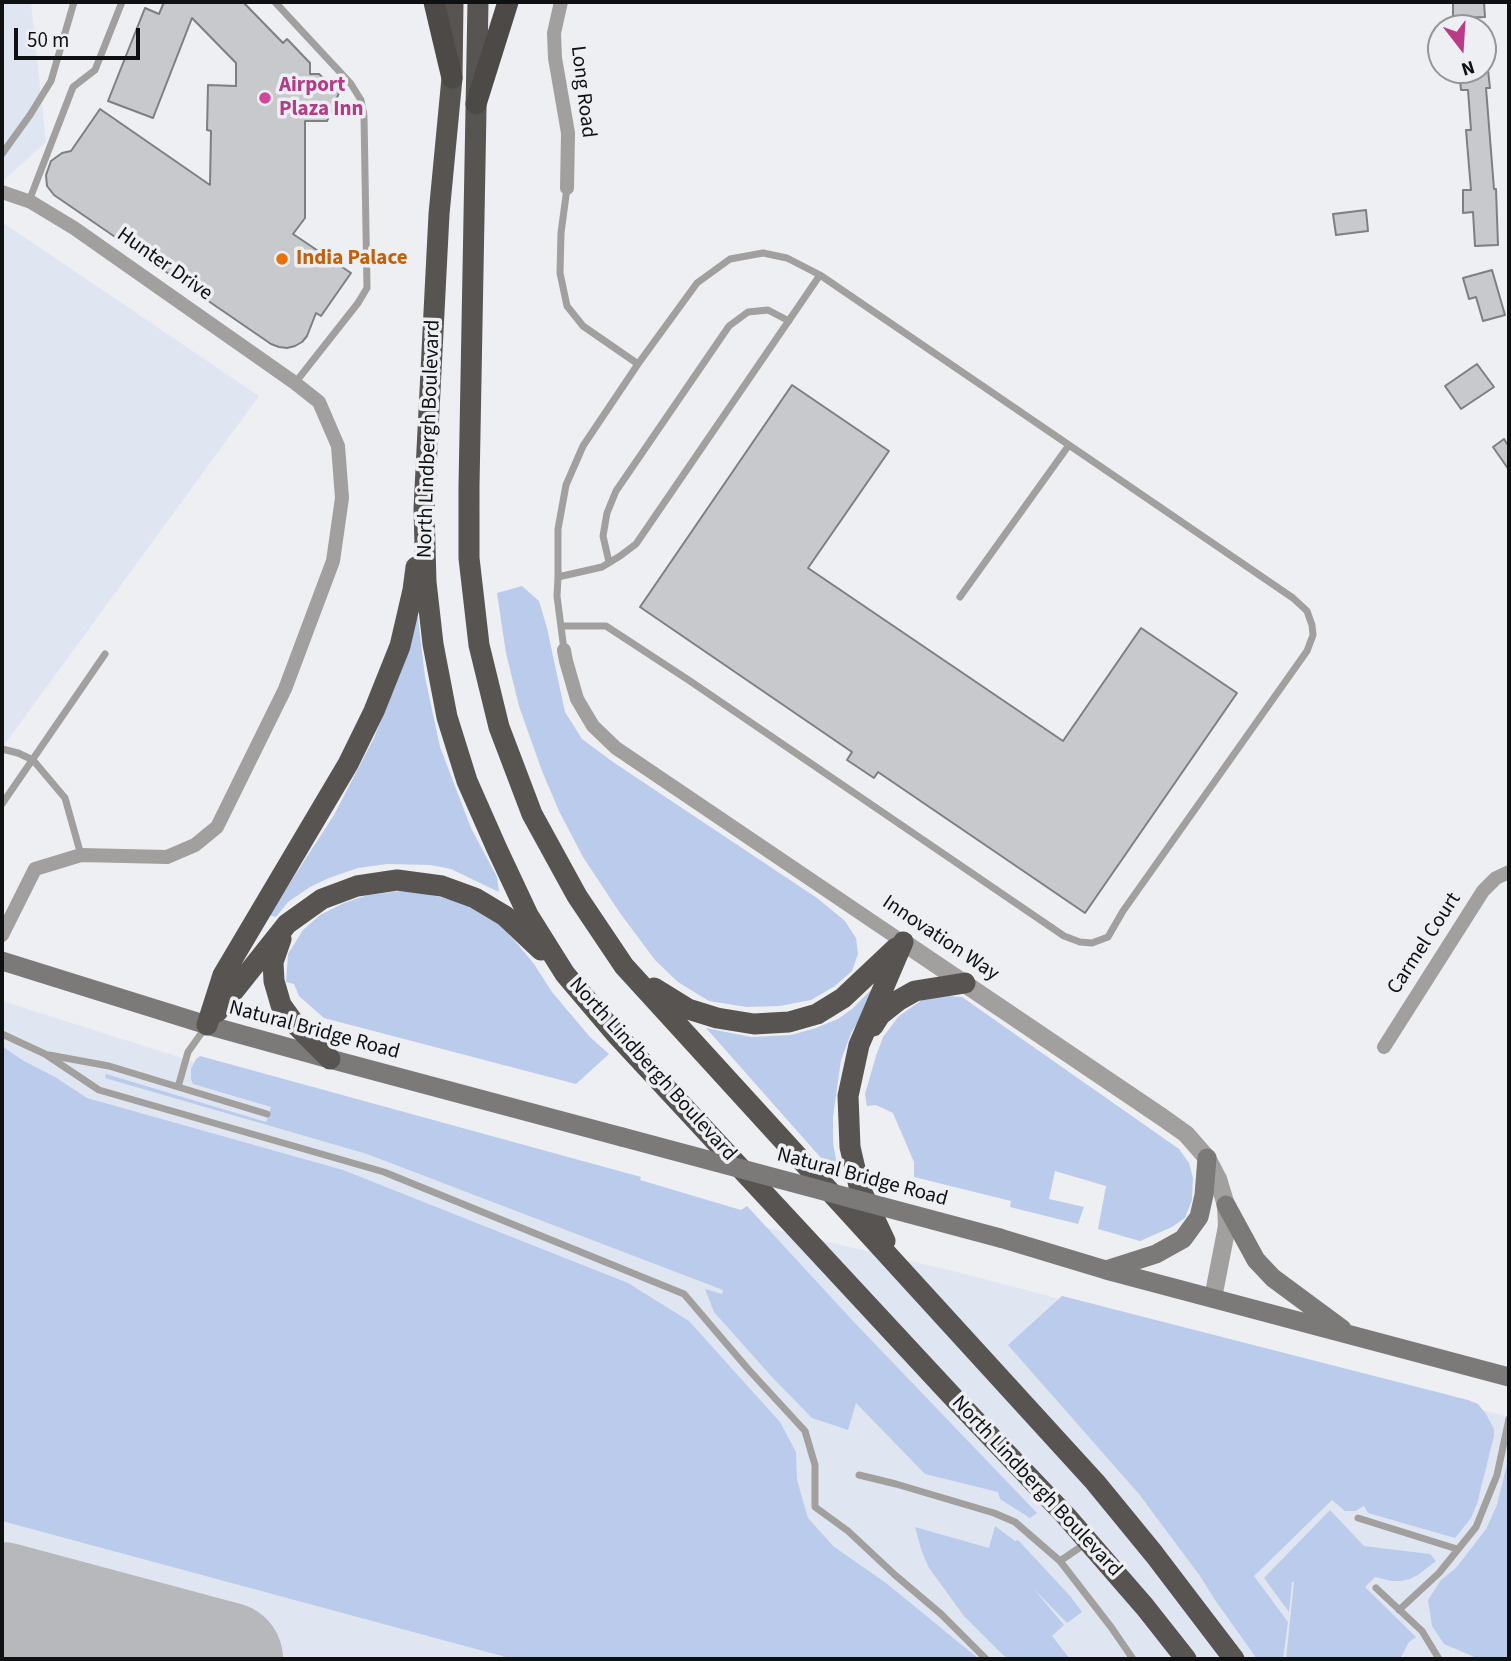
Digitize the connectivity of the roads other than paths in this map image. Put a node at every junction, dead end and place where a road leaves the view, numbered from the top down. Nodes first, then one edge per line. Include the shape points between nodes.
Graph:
1 (74, 2) edge
2 (122, 2) edge
3 (275, 2) edge
4 (434, 2) edge
5 (453, 2) edge
6 (478, 2) edge
7 (508, 2) edge
8 (561, 2) edge
9 (452, 79) junction
10 (476, 104) junction
11 (2, 154) edge
12 (567, 188) joint
13 (2, 192) edge
14 (29, 202) junction
15 (820, 275) junction
16 (789, 321) junction
17 (638, 364) junction
18 (295, 383) junction
19 (1069, 446) junction
20 (424, 509) junction
21 (609, 562) junction
22 (558, 577) junction
23 (960, 597) dead end
24 (561, 626) junction
25 (564, 650) joint
26 (105, 654) dead end
27 (2, 749) edge
28 (33, 760) junction
29 (2, 804) edge
30 (81, 855) junction
31 (1509, 872) edge
32 (287, 924) junction
33 (2, 935) edge
34 (903, 942) junction
35 (2, 961) edge
36 (624, 966) junction
37 (565, 974) junction
38 (965, 983) junction
39 (207, 1025) junction
40 (2, 1034) edge
41 (859, 1045) junction
42 (1384, 1047) dead end
43 (45, 1054) junction
44 (330, 1059) junction
45 (177, 1087) junction
46 (267, 1114) dead end
47 (1207, 1157) junction
48 (1226, 1205) junction
49 (899, 1267) junction
50 (1106, 1270) junction
51 (1213, 1298) junction
52 (1348, 1334) junction
53 (1509, 1377) edge
54 (1509, 1419) edge
55 (859, 1475) dead end
56 (1358, 1518) dead end
57 (1089, 1542) junction
58 (1457, 1549) junction
59 (1060, 1561) junction
60 (1376, 1588) dead end
61 (1399, 1610) junction
62 (986, 1659) edge
63 (1133, 1659) edge
64 (1186, 1659) edge
65 (1234, 1659) edge
66 (1439, 1659) edge

1 - 11 lane via 51,81
2 - 14 lane via 95,70 73,88
3 - 18 lane via 351,84 364,116 367,288
4 - 9 highway
5 - 9 highway, North Lindbergh Boulevard
6 - 10 highway, North Lindbergh Boulevard
7 - 10 highway
8 - 12 street, Long Road via 554,33 568,133
9 - 20 highway, North Lindbergh Boulevard via 439,214
10 - 36 highway, North Lindbergh Boulevard via 469,558 480,645 499,727 532,814 577,896
12 - 17 lane via 560,274 567,306 583,326
13 - 14 street, Hunter Drive
14 - 18 street, Hunter Drive via 75,228
15 - 16 lane
15 - 17 lane via 787,258 764,253 730,259 697,283
15 - 19 lane
16 - 21 lane via 636,544
16 - 21 lane via 768,310 748,312 729,326 616,491 603,536
17 - 22 lane via 583,446 566,485 558,529
18 - 30 street, Hunter Drive via 319,402 338,446 342,498 333,561 285,689 217,827 195,845 167,857
19 - 23 lane
19 - 24 lane via 1293,598 1307,611 1313,635 1307,651 1108,937 1093,943 1064,936 606,626
20 - 37 highway, North Lindbergh Boulevard via 426,582 447,717 467,781 497,849 528,915
20 - 39 highway via 400,646 374,711 348,764 223,975
21 - 22 lane
22 - 24 lane
24 - 25 lane
25 - 34 street, Innovation Way via 577,699 593,726 616,748
26 - 28 lane
27 - 28 lane
28 - 29 lane
28 - 30 lane via 65,798
30 - 33 street, Hunter Drive via 35,869
31 - 42 street, Carmel Court via 1483,891
32 - 37 highway via 322,900 357,886 397,880 442,886 505,916
32 - 39 highway
32 - 44 highway via 273,962 281,1005
34 - 36 highway via 843,998 817,1014 789,1022 754,1024 688,1009
34 - 38 street, Innovation Way
34 - 41 highway
35 - 39 main road, Natural Bridge Road
36 - 49 highway, North Lindbergh Boulevard
37 - 57 highway, North Lindbergh Boulevard
38 - 41 highway via 915,991 898,1000 880,1015
38 - 47 street, Innovation Way via 1186,1134
39 - 44 main road, Natural Bridge Road
39 - 45 lane via 188,1052
40 - 43 lane
41 - 49 highway via 848,1096 850,1147 859,1186
43 - 45 lane via 109,1066
43 - 62 lane via 99,1090 384,1172 684,1294 805,1431 814,1465 815,1507 848,1531
44 - 50 main road, Natural Bridge Road, bridge
45 - 46 lane
47 - 48 street, Innovation Way
47 - 50 main road via 1199,1217 1183,1239 1156,1254
48 - 51 street, Innovation Way via 1227,1226
48 - 52 main road via 1256,1260 1273,1278
49 - 65 highway, North Lindbergh Boulevard via 1095,1482
50 - 51 main road, Natural Bridge Road
51 - 52 main road, Natural Bridge Road
52 - 53 main road, Natural Bridge Road
54 - 58 lane via 1497,1475 1476,1527
55 - 59 lane via 994,1513 1015,1522
56 - 58 lane
57 - 59 lane
57 - 64 highway, North Lindbergh Boulevard
58 - 61 lane
59 - 63 lane
60 - 61 lane
61 - 66 lane via 1422,1631

